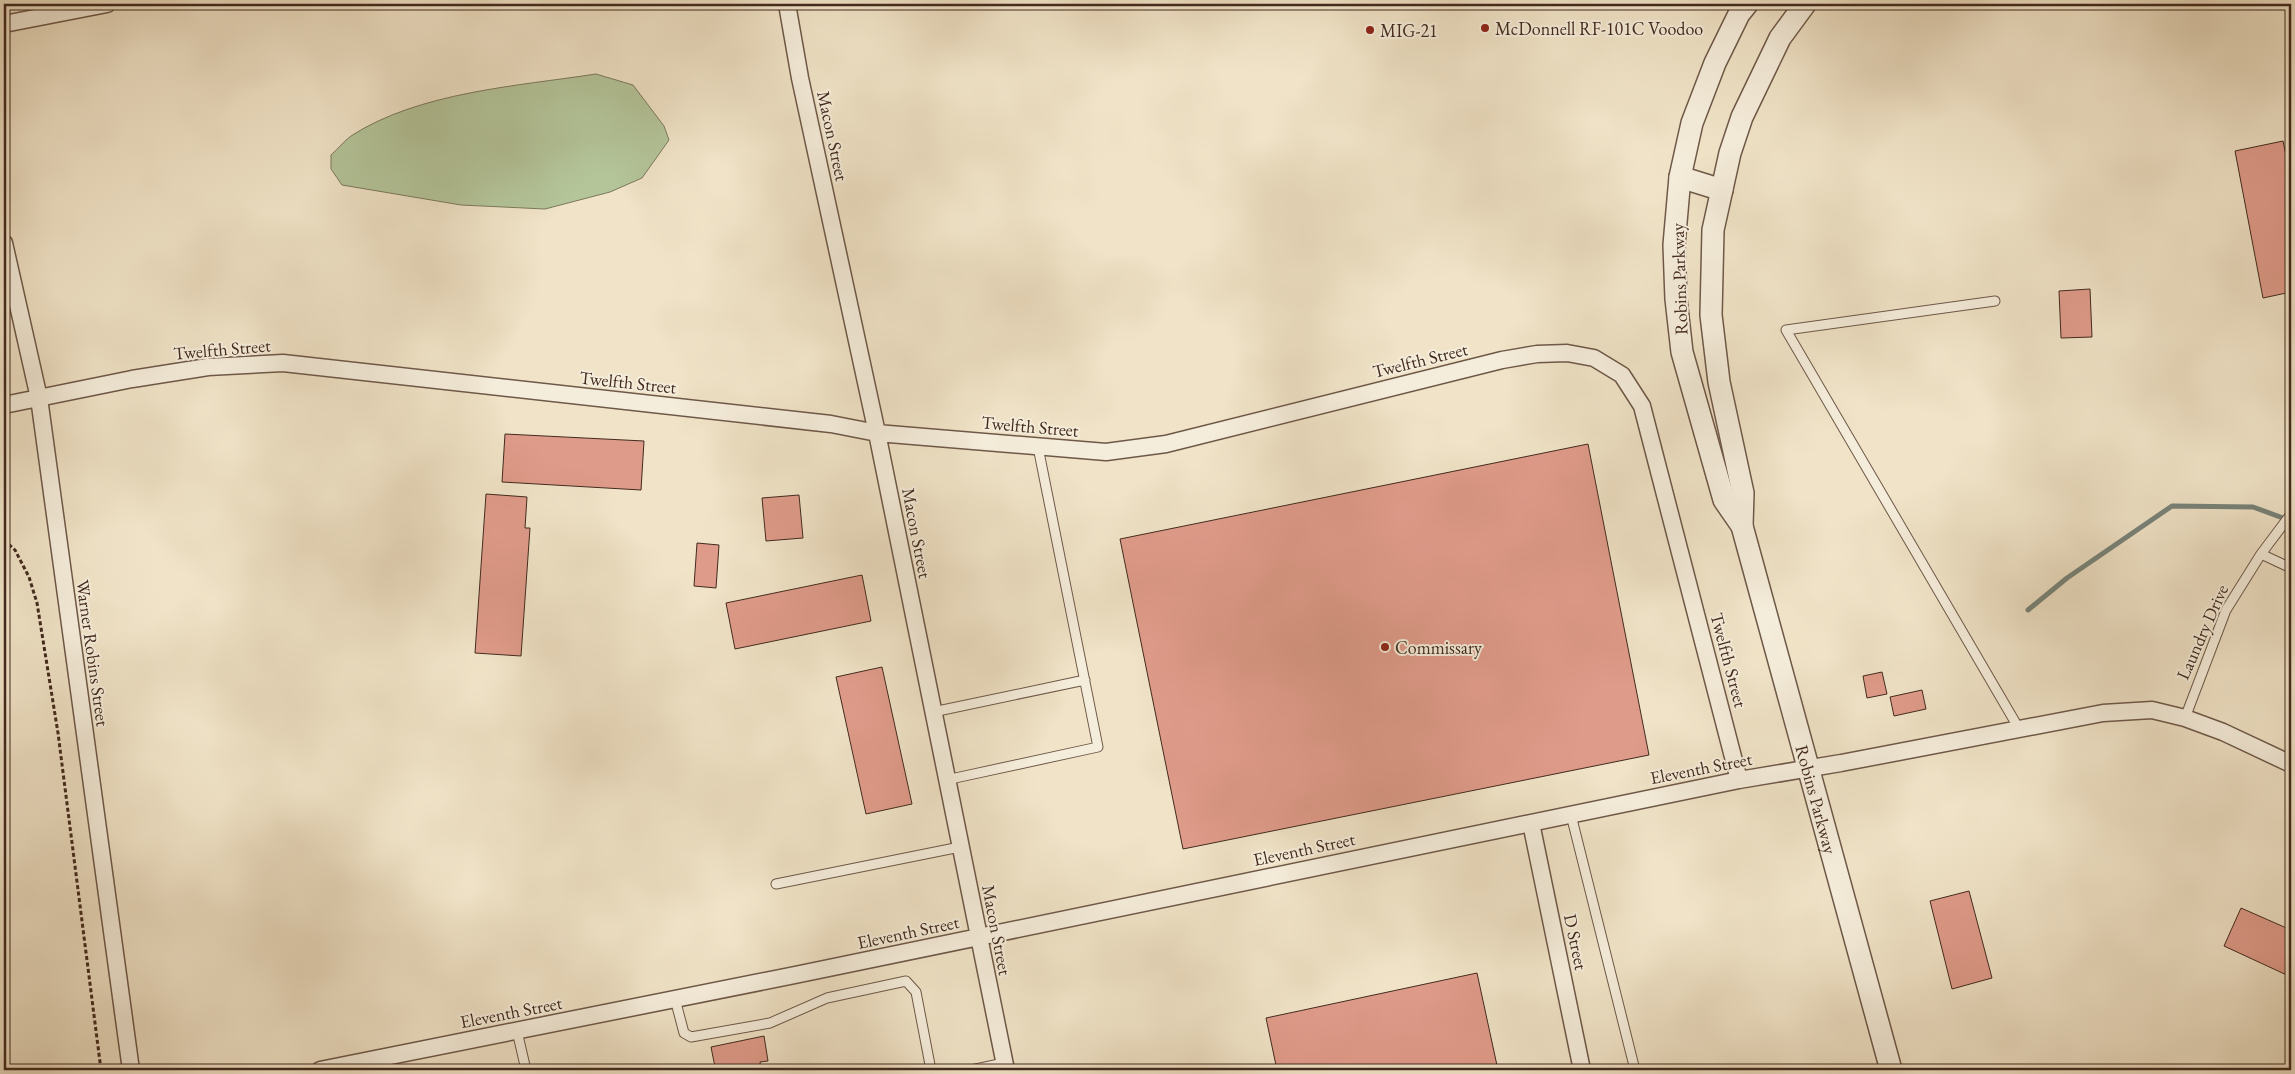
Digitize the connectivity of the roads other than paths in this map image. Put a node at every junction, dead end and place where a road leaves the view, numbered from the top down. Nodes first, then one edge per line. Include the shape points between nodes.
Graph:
1 (107, 4) edge
2 (787, 4) edge
3 (1747, 4) edge
4 (1805, 4) edge
5 (4, 24) edge
6 (1680, 177) junction
7 (1722, 190) junction
8 (4, 243) edge
9 (1995, 301) dead end
10 (1680, 335) junction
11 (1714, 335) junction
12 (39, 398) junction
13 (4, 405) edge
14 (877, 433) junction
15 (1038, 447) junction
16 (2291, 514) edge
17 (1742, 526) junction
18 (2260, 554) junction
19 (2291, 568) edge
20 (1085, 680) junction
21 (932, 712) junction
22 (2185, 718) junction
23 (2018, 727) junction
24 (2291, 764) edge
25 (1808, 768) junction
26 (946, 780) junction
27 (1739, 780) junction
28 (1571, 815) junction
29 (1531, 823) junction
30 (960, 847) junction
31 (776, 884) dead end
32 (978, 938) junction
33 (675, 1000) junction
34 (517, 1031) junction
35 (1005, 1067) edge
36 (131, 1070) edge
37 (320, 1070) edge
38 (526, 1070) edge
39 (931, 1070) edge
40 (971, 1070) edge
41 (1582, 1070) edge
42 (1635, 1070) edge
43 (1891, 1070) edge

1 - 5 street
2 - 14 street, Macon Street
3 - 6 street, Robins Parkway via 1715,63 1692,123
4 - 7 street, Robins Parkway via 1780,38 1753,93 1730,153
6 - 7 street
6 - 10 street, Robins Parkway via 1674,245
7 - 11 street, Robins Parkway via 1713,230
8 - 12 street, Warner Robins Street
9 - 23 lane via 1786,330
10 - 11 street
10 - 17 street, Robins Parkway via 1724,500
11 - 17 street, Robins Parkway via 1719,382 1743,493
12 - 13 street, Twelfth Street
12 - 14 street, Twelfth Street via 208,367 283,363 831,424
12 - 36 street, Warner Robins Street
14 - 15 street, Twelfth Street
14 - 21 street, Macon Street
15 - 20 lane
15 - 27 street, Twelfth Street via 1106,452 1166,444 1502,360 1567,353 1594,358 1622,376 1642,406
16 - 18 lane, Laundry Drive
17 - 25 street, Robins Parkway
18 - 19 lane
18 - 22 lane, Laundry Drive via 2226,610
20 - 21 lane
20 - 26 lane via 1098,747
21 - 26 street, Macon Street
22 - 23 street, Eleventh Street via 2152,710 2103,713
22 - 24 street, Eleventh Street
23 - 25 street, Eleventh Street
25 - 27 street, Eleventh Street
25 - 43 street, Robins Parkway
26 - 30 street, Macon Street
27 - 28 street, Eleventh Street
28 - 29 street, Eleventh Street
28 - 42 lane
29 - 32 street, Eleventh Street
29 - 41 street, D Street
30 - 31 lane
30 - 32 street, Macon Street
32 - 33 street, Eleventh Street
32 - 35 street, Macon Street
33 - 34 street, Eleventh Street
33 - 39 lane via 684,1033 692,1037 770,1023 827,998 906,982 916,992
34 - 37 street, Eleventh Street
34 - 38 lane
35 - 40 lane

